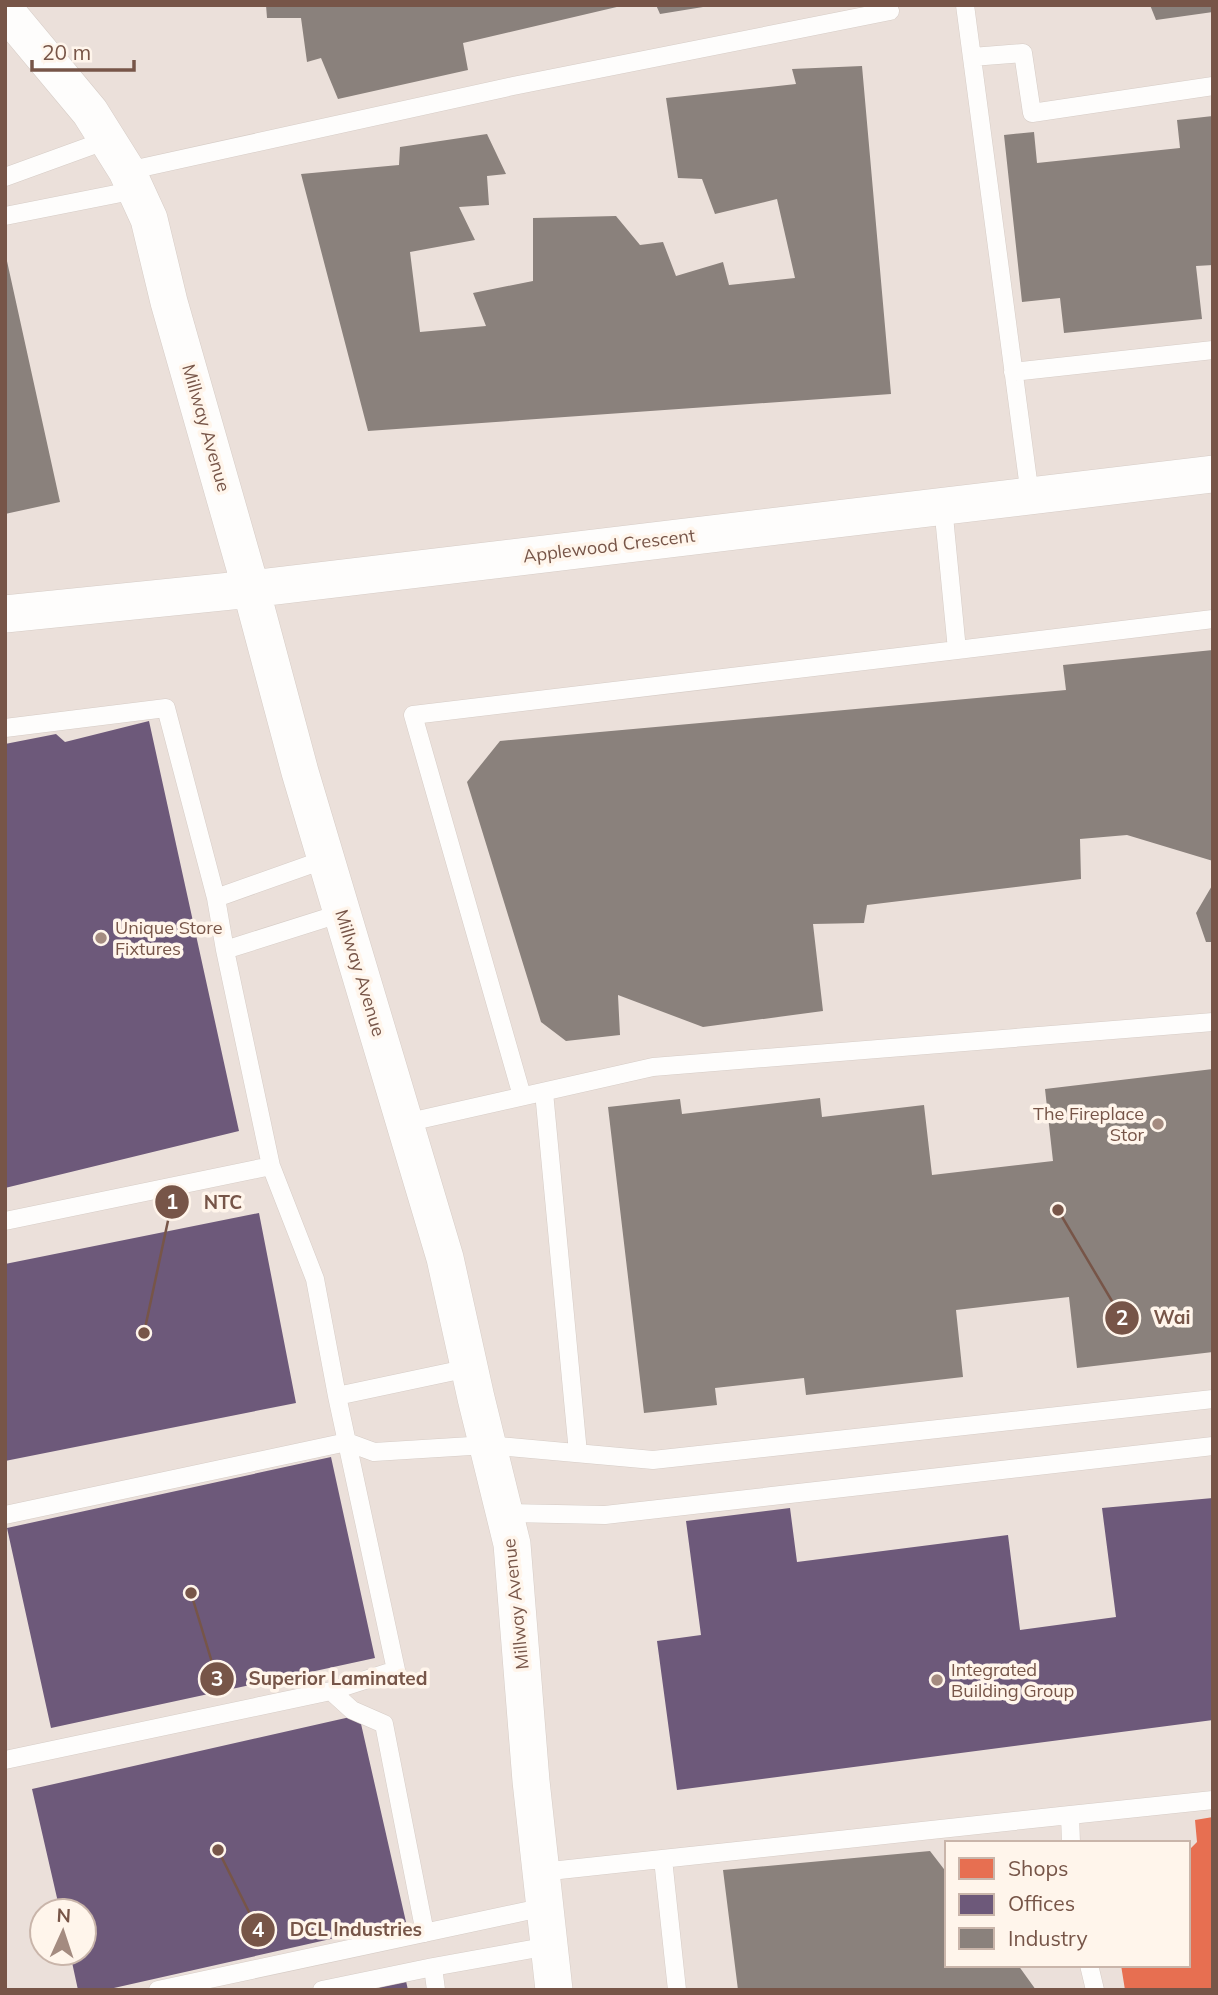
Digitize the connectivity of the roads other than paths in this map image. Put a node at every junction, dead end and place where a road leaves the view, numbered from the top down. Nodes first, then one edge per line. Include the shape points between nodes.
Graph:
1 (965, 5) edge
2 (5, 10) edge
3 (890, 11) dead end
4 (972, 57) junction
5 (1213, 86) edge
6 (107, 140) junction
7 (5, 177) edge
8 (132, 181) junction
9 (5, 216) edge
10 (1213, 349) edge
11 (1013, 372) junction
12 (1213, 474) edge
13 (1030, 496) junction
14 (943, 506) junction
15 (251, 589) junction
16 (5, 614) edge
17 (1213, 619) edge
18 (957, 650) junction
19 (5, 728) edge
20 (326, 859) junction
21 (216, 898) junction
22 (342, 913) junction
23 (225, 950) junction
24 (1213, 1021) edge
25 (544, 1092) junction
26 (522, 1096) junction
27 (405, 1123) junction
28 (271, 1166) junction
29 (5, 1221) edge
30 (469, 1368) junction
31 (337, 1396) junction
32 (1213, 1399) edge
33 (347, 1442) junction
34 (487, 1445) junction
35 (1213, 1446) edge
36 (578, 1453) junction
37 (504, 1513) junction
38 (5, 1515) edge
39 (331, 1691) junction
40 (5, 1760) edge
41 (1213, 1800) edge
42 (1070, 1815) junction
43 (1071, 1841) edge
44 (663, 1859) junction
45 (543, 1890) junction
46 (425, 1933) junction
47 (549, 1946) junction
48 (433, 1967) junction
49 (1089, 1967) edge
50 (158, 1990) edge
51 (322, 1990) edge
52 (436, 1990) edge
53 (554, 1990) edge
54 (677, 1990) edge
55 (1095, 1990) edge

1 - 4 lane
2 - 6 street, Millway Avenue via 90,112
3 - 8 lane via 513,86
4 - 5 lane via 1023,53 1032,113
4 - 11 lane
6 - 7 lane
6 - 8 street, Millway Avenue
8 - 9 lane
8 - 15 street, Millway Avenue via 149,219
10 - 11 lane
11 - 13 lane
12 - 13 street, Applewood Crescent
13 - 14 street, Applewood Crescent
14 - 15 street, Applewood Crescent
14 - 18 lane
15 - 16 street, Applewood Crescent
15 - 20 street, Millway Avenue
17 - 18 lane
18 - 26 lane via 412,715
19 - 21 lane via 166,708
20 - 21 lane
20 - 22 street, Millway Avenue
21 - 23 lane
22 - 23 lane
22 - 27 street, Millway Avenue
23 - 28 lane
24 - 25 lane via 653,1067
25 - 26 lane
25 - 36 lane
26 - 27 lane
27 - 30 street, Millway Avenue via 445,1258
28 - 29 lane
28 - 31 lane via 315,1279
30 - 31 lane
30 - 34 street, Millway Avenue
31 - 33 lane
32 - 36 lane via 653,1460
33 - 34 lane via 374,1452
33 - 38 lane
33 - 39 lane via 396,1670
34 - 36 lane
34 - 37 street, Millway Avenue
35 - 37 lane via 606,1516
37 - 45 street, Millway Avenue via 512,1544
39 - 40 lane
39 - 46 lane via 352,1710 384,1724
41 - 42 lane
42 - 43 lane
42 - 44 lane
44 - 45 lane
44 - 54 lane
45 - 46 lane
45 - 47 street, Millway Avenue
46 - 50 lane
47 - 48 lane
47 - 53 street, Millway Avenue
48 - 51 lane
48 - 52 lane
49 - 55 lane

